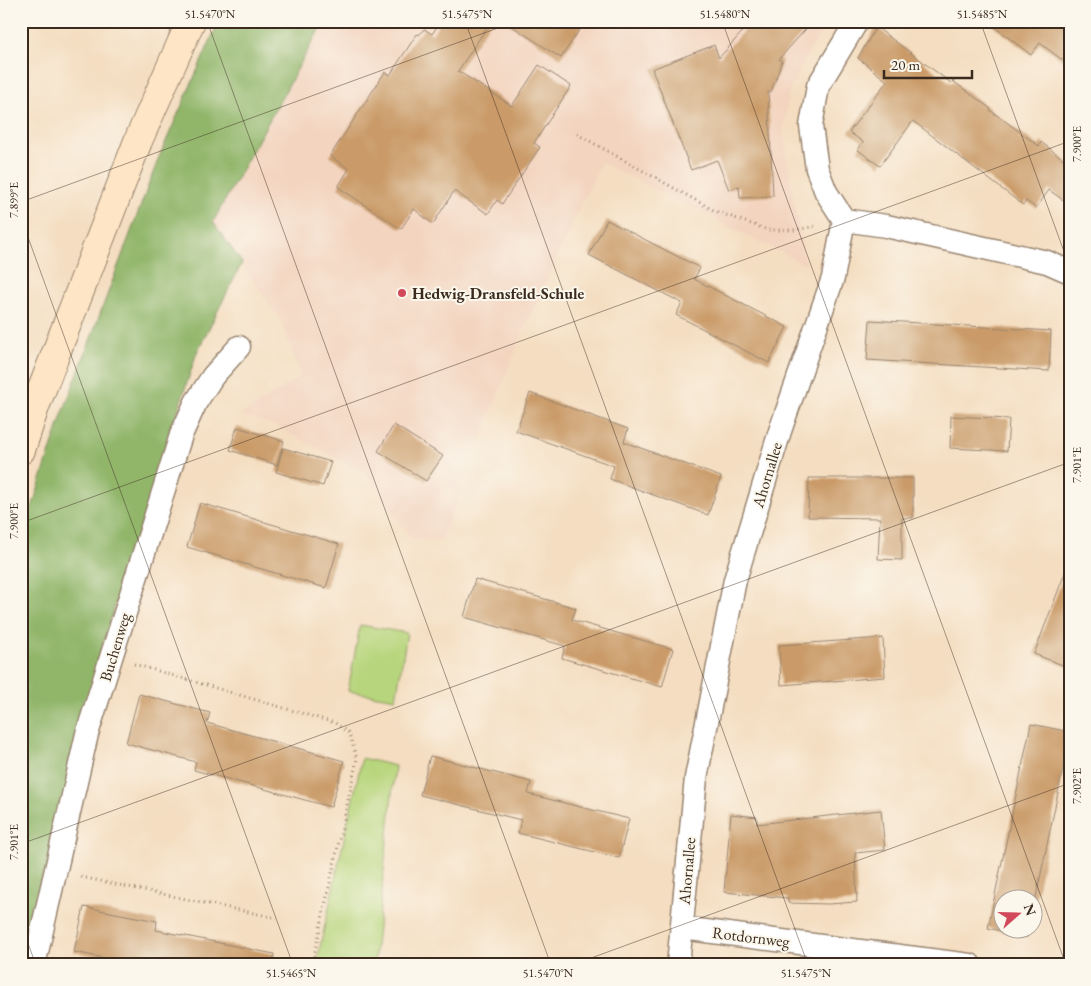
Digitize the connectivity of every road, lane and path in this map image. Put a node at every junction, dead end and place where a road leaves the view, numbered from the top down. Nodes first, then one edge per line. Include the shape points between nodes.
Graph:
1 (191, 21) edge
2 (857, 21) edge
3 (577, 134) dead end
4 (844, 220) junction
5 (1070, 272) edge
6 (239, 347) dead end
7 (21, 450) edge
8 (111, 657) junction
9 (55, 872) junction
10 (277, 918) dead end
11 (682, 928) junction
12 (34, 965) edge
13 (312, 965) edge
14 (678, 965) edge
15 (970, 965) edge

1 - 7 main road via 134,150
2 - 4 street via 818,86 812,126 817,169 826,192
3 - 4 path via 715,211 768,230 795,230
4 - 5 street via 886,226 1047,262
4 - 11 street, Ahornallee via 833,278 780,431 736,580 696,778
6 - 8 street, Buchenweg via 213,376 196,402 181,435
8 - 9 street, Buchenweg via 87,734
8 - 13 path via 335,723 349,732 357,759
9 - 10 path
9 - 12 street, Buchenweg
11 - 14 street, Ahornallee
11 - 15 street, Rotdornweg

